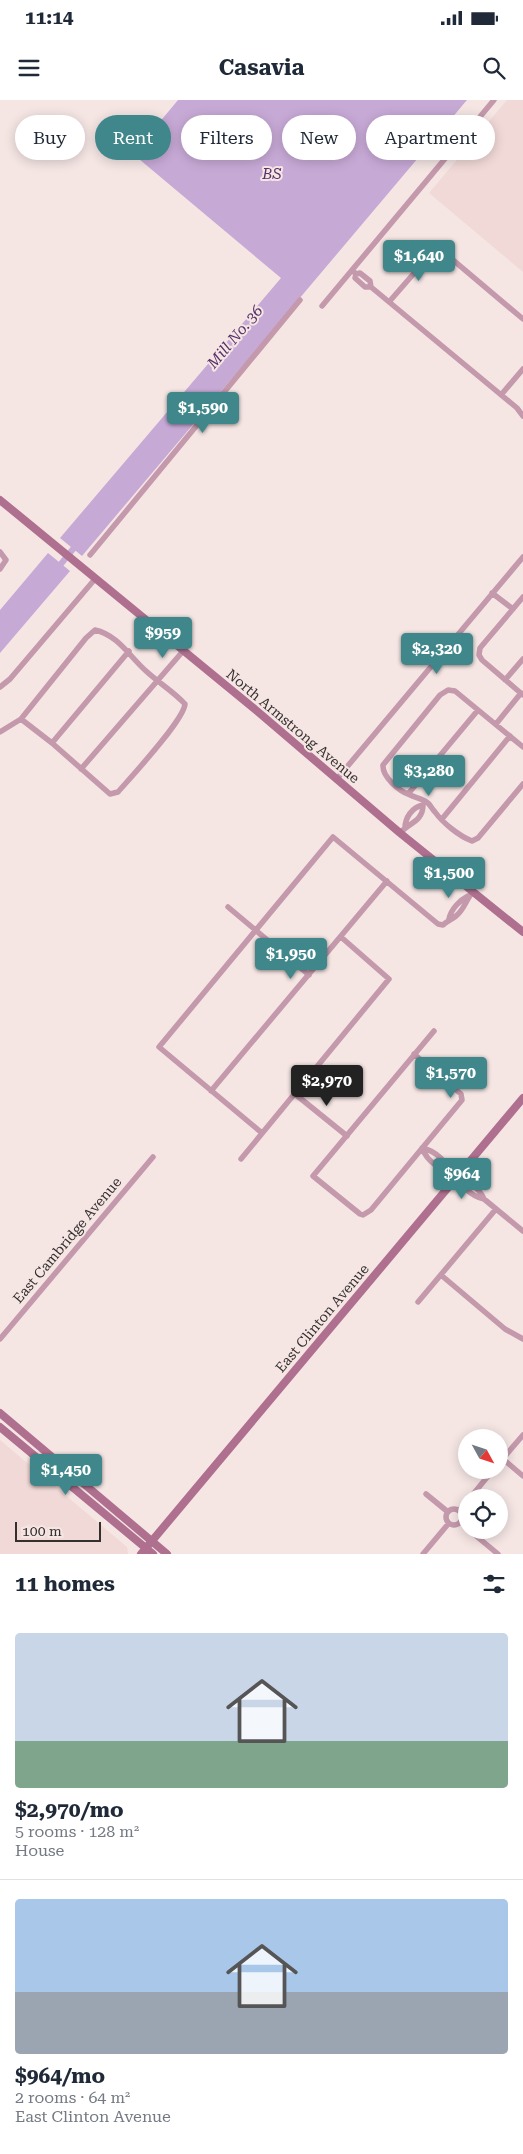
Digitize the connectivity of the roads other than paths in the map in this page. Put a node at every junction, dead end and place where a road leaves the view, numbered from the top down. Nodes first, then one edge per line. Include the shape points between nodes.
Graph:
1 (494, 100) edge
2 (354, 272) junction
3 (300, 300) dead end
4 (388, 302) junction
5 (322, 306) dead end
6 (523, 319) edge
7 (523, 369) edge
8 (501, 395) junction
9 (523, 416) edge
10 (0, 500) edge
11 (0, 552) edge
12 (90, 556) dead end
13 (523, 557) edge
14 (0, 569) edge
15 (95, 579) junction
16 (492, 593) junction
17 (523, 597) edge
18 (513, 609) junction
19 (184, 650) junction
20 (129, 652) junction
21 (523, 659) edge
22 (506, 680) junction
23 (158, 682) junction
24 (0, 687) edge
25 (522, 694) edge
26 (478, 710) junction
27 (21, 719) junction
28 (496, 724) junction
29 (0, 732) edge
30 (510, 736) junction
31 (52, 743) junction
32 (523, 747) edge
33 (81, 769) junction
34 (336, 780) junction
35 (523, 784) edge
36 (408, 794) junction
37 (424, 803) junction
38 (413, 811) junction
39 (419, 817) junction
40 (442, 819) junction
41 (402, 831) junction
42 (387, 882) junction
43 (470, 895) junction
44 (228, 907) dead end
45 (256, 930) junction
46 (523, 932) edge
47 (341, 938) junction
48 (309, 975) junction
49 (434, 1031) dead end
50 (414, 1054) junction
51 (211, 1091) junction
52 (295, 1094) junction
53 (523, 1098) edge
54 (262, 1132) junction
55 (347, 1136) junction
56 (422, 1148) junction
57 (153, 1157) dead end
58 (241, 1158) dead end
59 (457, 1178) junction
60 (496, 1209) junction
61 (523, 1231) edge
62 (441, 1275) junction
63 (418, 1302) dead end
64 (0, 1339) edge
65 (523, 1339) edge
66 (0, 1413) edge
67 (0, 1427) edge
68 (523, 1435) edge
69 (508, 1453) edge
70 (508, 1466) edge
71 (523, 1476) edge
72 (486, 1479) edge
73 (477, 1489) edge
74 (426, 1494) dead end
75 (458, 1511) edge
76 (448, 1512) junction
77 (449, 1523) junction
78 (458, 1524) edge
79 (480, 1539) edge
80 (152, 1541) junction
81 (143, 1551) edge
82 (153, 1554) edge
83 (166, 1554) edge
84 (423, 1554) edge
85 (498, 1554) edge

1 - 2 street
2 - 4 street via 370,281 371,287
2 - 5 street
3 - 12 street
4 - 6 street via 436,248
4 - 8 street
7 - 8 street
8 - 9 street
10 - 15 street, North Armstrong Avenue
11 - 14 street via 6,560
13 - 16 street
15 - 19 street, North Armstrong Avenue
15 - 24 street
16 - 18 street
16 - 34 street
17 - 18 street
18 - 22 street via 480,648 478,655
19 - 23 street
19 - 34 street, North Armstrong Avenue
20 - 23 street
20 - 27 street via 109,635 95,630
20 - 31 street
21 - 22 street
22 - 25 street
23 - 33 street
23 - 33 street via 185,704 185,710 118,792 110,794
25 - 28 street
26 - 28 street
26 - 36 street
26 - 36 street via 455,691 448,690 440,695 382,765 385,776
27 - 29 street
27 - 31 street
28 - 30 street
30 - 32 street
30 - 40 street
31 - 33 street
34 - 41 street, North Armstrong Avenue
35 - 40 street via 472,842
36 - 37 street
37 - 38 street
37 - 39 street
37 - 40 street
38 - 39 street
38 - 41 street via 405,820
39 - 41 street
41 - 43 street, North Armstrong Avenue
42 - 43 street via 443,925 455,917
42 - 45 street via 333,837
42 - 47 street
43 - 46 street, North Armstrong Avenue
44 - 45 street
45 - 48 street
45 - 51 street via 159,1047
47 - 48 street
47 - 52 street via 389,979
48 - 51 street
49 - 50 street
50 - 55 street
50 - 56 street via 463,1097
51 - 54 street
52 - 54 street
52 - 55 street
53 - 59 street, East Clinton Avenue
54 - 58 street
55 - 56 street via 313,1176 363,1215 371,1210
56 - 59 street via 430,1150 450,1166
57 - 64 street, East Cambridge Avenue
59 - 60 street via 470,1184
59 - 80 street, East Clinton Avenue
60 - 61 street
60 - 62 street
62 - 63 street
62 - 65 street via 505,1329
66 - 80 street
67 - 81 street
68 - 69 street
70 - 71 street
72 - 73 street
74 - 76 street
75 - 76 street
76 - 77 street
77 - 78 street
77 - 84 street
79 - 85 street
80 - 81 street, East Clinton Avenue
80 - 83 street
81 - 82 street

